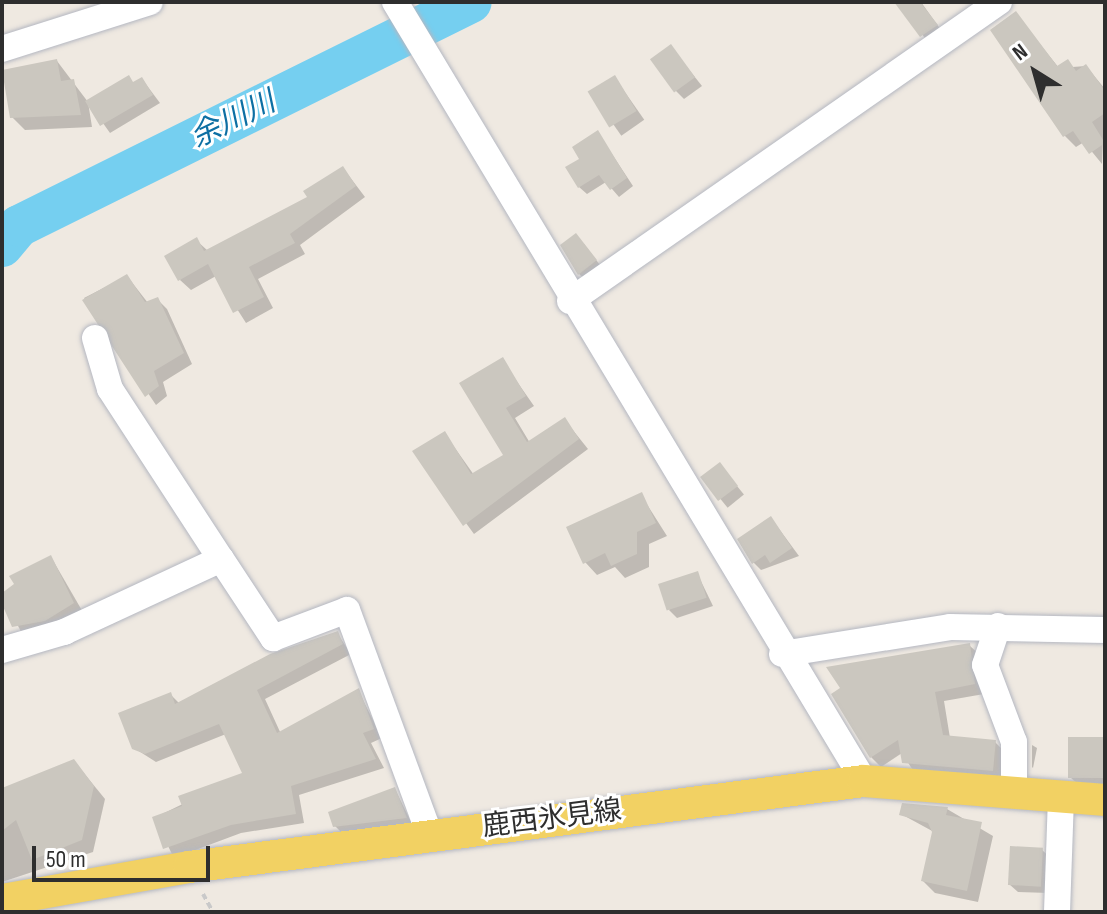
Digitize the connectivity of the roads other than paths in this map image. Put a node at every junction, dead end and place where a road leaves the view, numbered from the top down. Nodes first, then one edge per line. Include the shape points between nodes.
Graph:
1 (150, 2) edge
2 (395, 2) edge
3 (999, 2) edge
4 (2, 49) edge
5 (570, 301) junction
6 (95, 338) dead end
7 (221, 559) junction
8 (998, 626) junction
9 (1105, 630) edge
10 (2, 650) edge
11 (782, 654) junction
12 (864, 781) junction
13 (1014, 793) junction
14 (1061, 799) junction
15 (1105, 800) edge
16 (430, 835) junction
17 (2, 900) edge
18 (1057, 912) edge

1 - 4 street
2 - 5 street
3 - 5 street
5 - 11 street
6 - 7 street via 110,389
7 - 10 street via 64,632
7 - 16 street via 273,638 347,610
8 - 9 street
8 - 11 street via 865,635
8 - 13 street via 985,665 1014,742
11 - 12 street
12 - 13 main road, 鹿西氷見線
12 - 16 main road, 鹿西氷見線
13 - 14 main road, 鹿西氷見線
14 - 15 main road, 鹿西氷見線
14 - 18 street
16 - 17 main road, 鹿西氷見線

